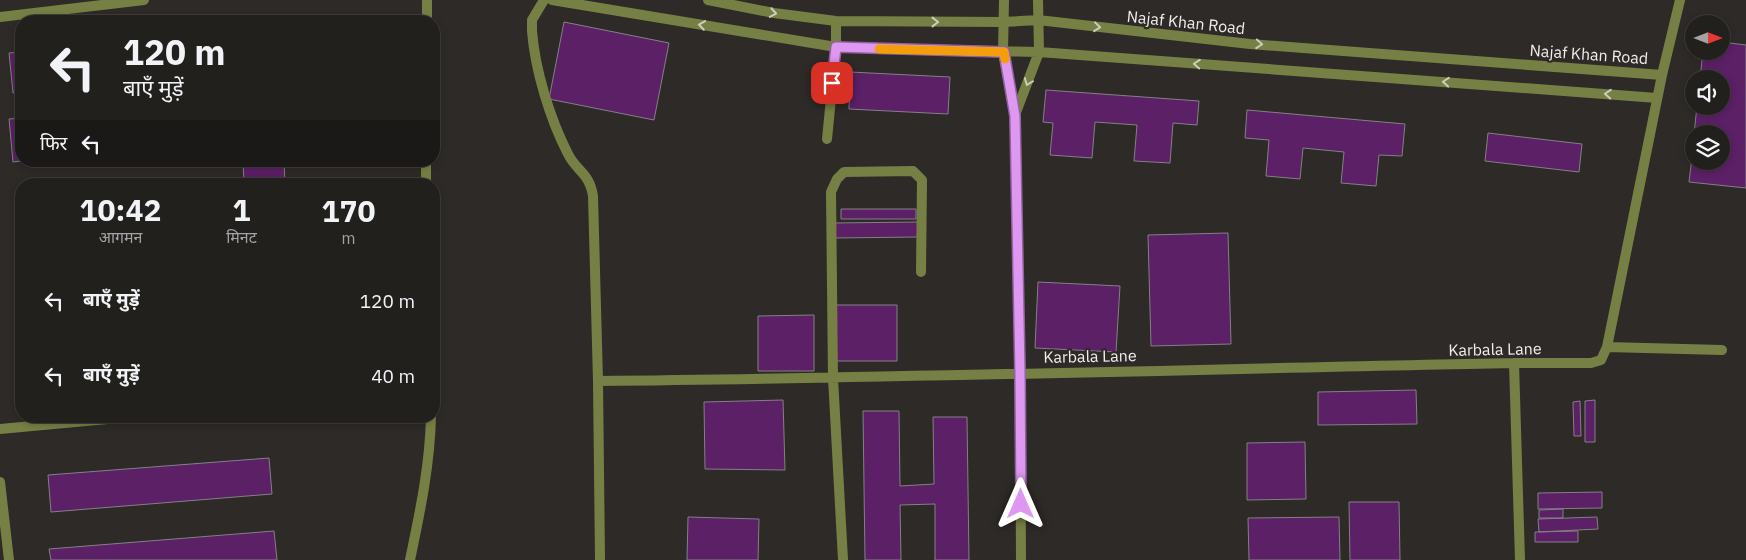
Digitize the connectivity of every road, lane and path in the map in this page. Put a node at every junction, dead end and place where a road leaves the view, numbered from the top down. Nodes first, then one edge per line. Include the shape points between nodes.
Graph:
1 (144, 0) edge
2 (427, 0) edge
3 (544, 0) edge
4 (552, 0) edge
5 (708, 0) edge
6 (1004, 0) edge
7 (1038, 0) edge
8 (1680, 0) edge
9 (15, 15) edge
10 (17, 15) edge
11 (427, 15) edge
12 (0, 17) edge
13 (1038, 20) junction
14 (836, 21) junction
15 (1004, 22) junction
16 (836, 47) junction
17 (1004, 52) junction
18 (1039, 52) junction
19 (1662, 75) junction
20 (1657, 98) junction
21 (1015, 116) junction
22 (827, 139) dead end
23 (921, 272) dead end
24 (1607, 347) junction
25 (1722, 350) dead end
26 (1514, 363) junction
27 (1020, 373) junction
28 (833, 378) junction
29 (598, 381) junction
30 (65, 423) edge
31 (431, 423) edge
32 (0, 429) edge
33 (0, 482) edge
34 (9, 560) edge
35 (410, 560) edge
36 (600, 560) edge
37 (844, 560) edge
38 (1021, 560) edge
39 (1520, 560) edge

1 - 10 street
2 - 11 street
3 - 29 street via 532,20 532,31 546,102 568,155 591,183 593,196
16 -> 4 street
5 -> 14 street, Najaf Khan Road
6 - 15 street
7 - 13 street
8 - 19 street
9 - 12 street
13 - 15 street, Najaf Khan Road
13 - 18 street
13 -> 19 street, Najaf Khan Road via 1250,44
14 -> 15 street, Najaf Khan Road
14 - 16 street
15 - 17 street
16 - 17 street
16 - 22 street
17 - 18 street
17 - 21 street
20 -> 18 street
18 -> 21 street
19 - 20 street
20 - 24 street
21 - 27 street
23 - 28 street via 922,180 913,171 844,172 830,192
24 - 25 street
24 - 26 street, Karbala Lane via 1601,360 1591,363
26 - 27 street, Karbala Lane
26 - 39 street
27 - 28 street, Karbala Lane
27 - 38 street
28 - 29 street, Karbala Lane
28 - 37 street
29 - 36 street
30 - 32 street
31 - 35 street via 420,515
33 - 34 street

